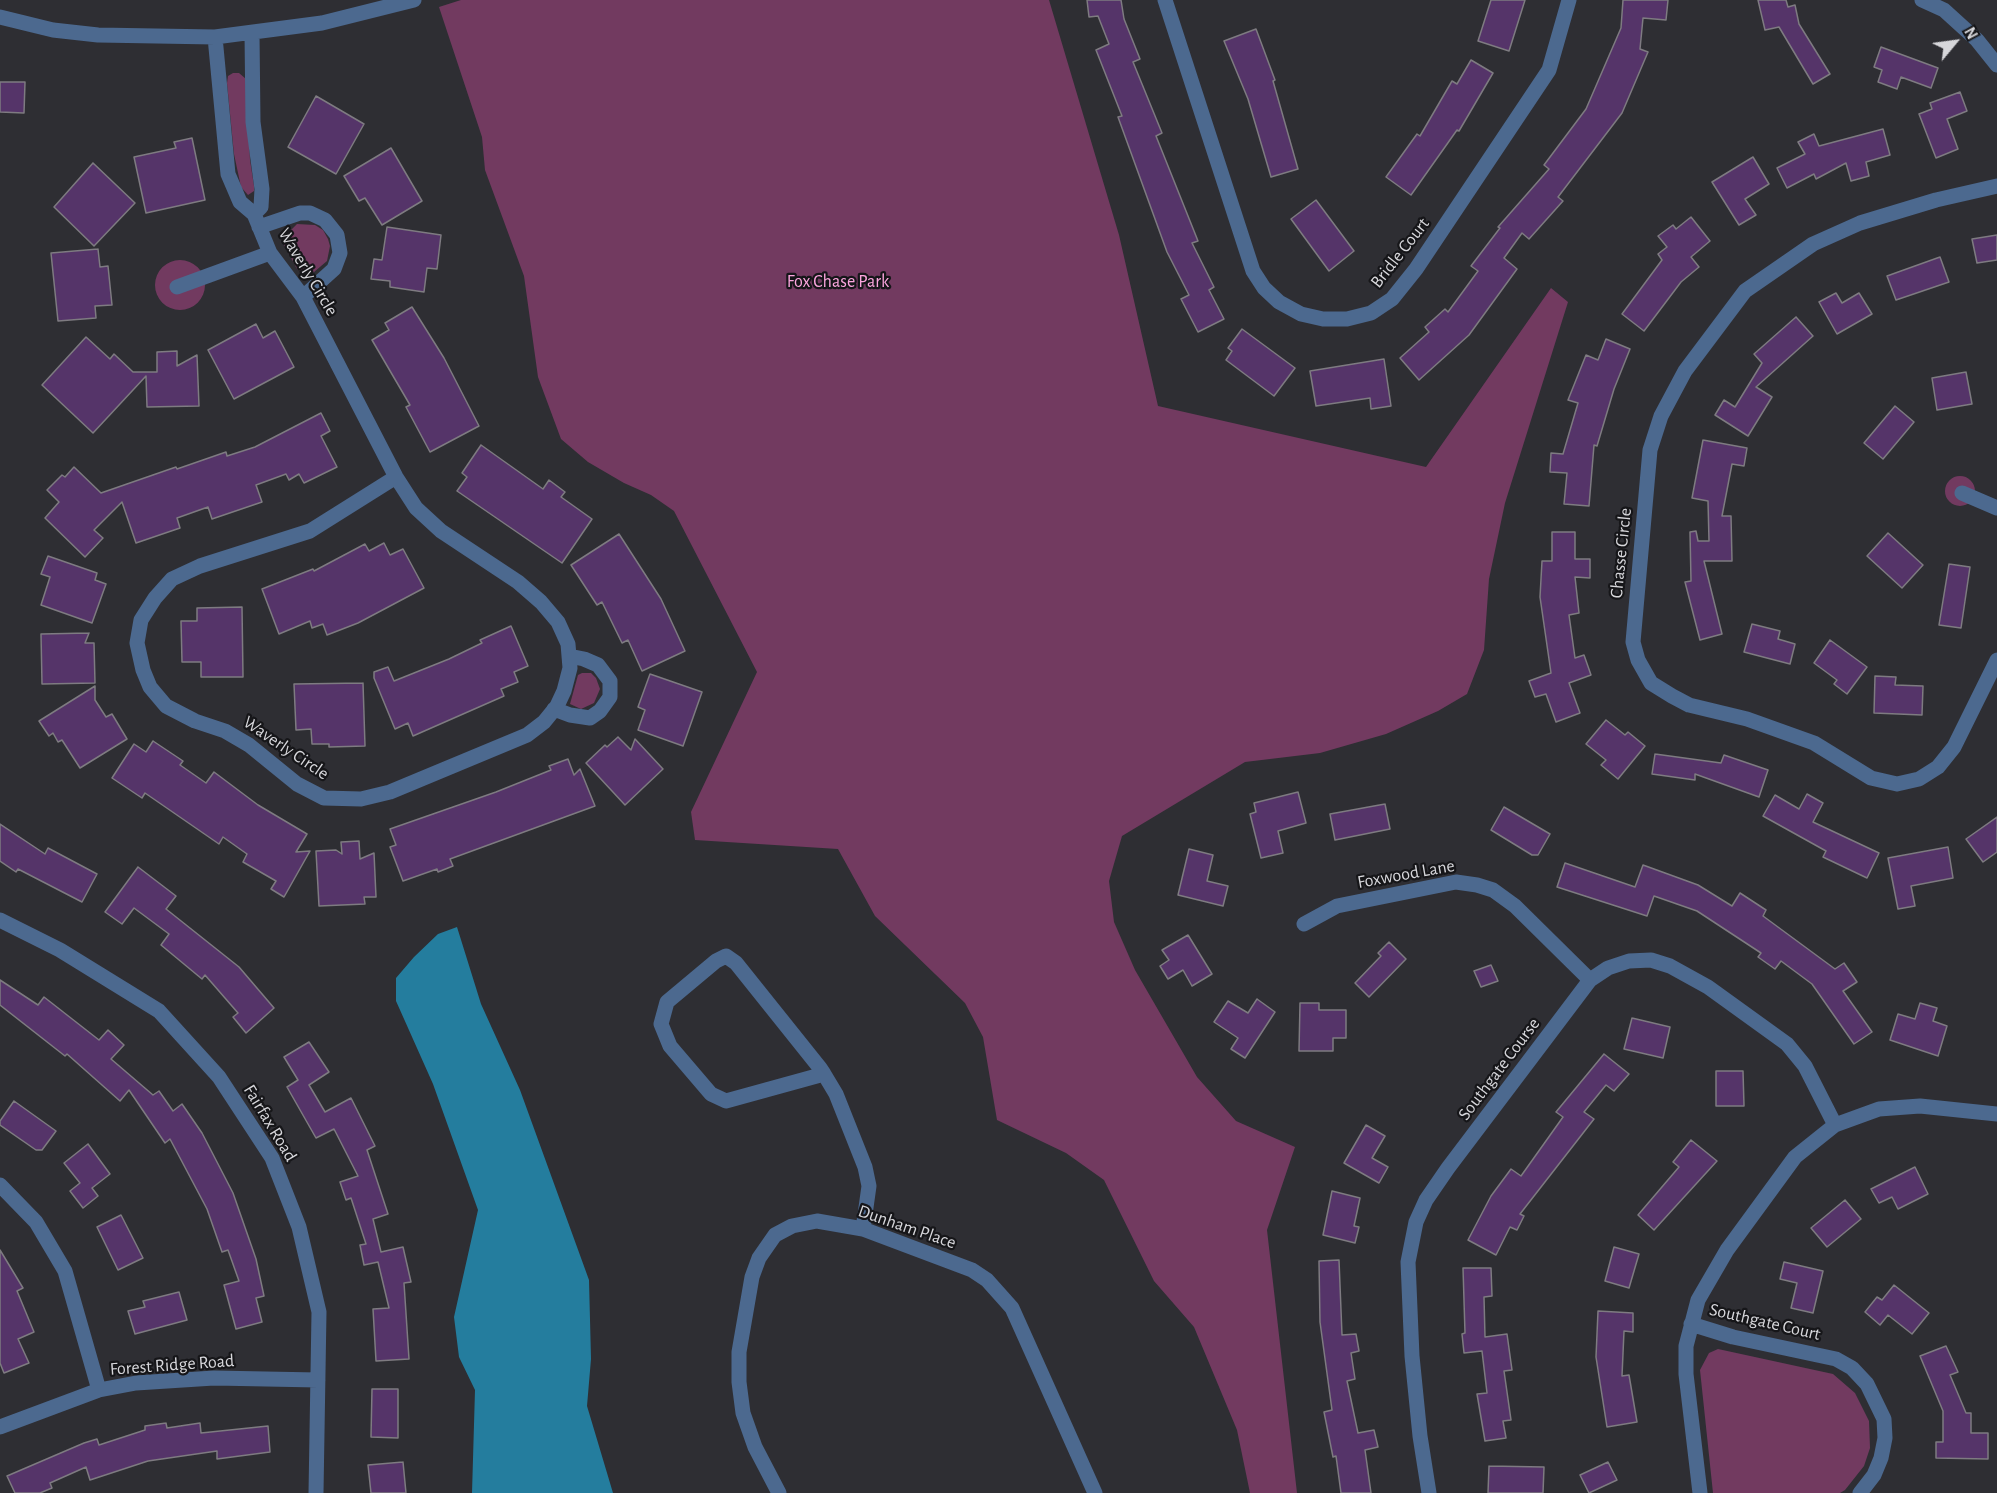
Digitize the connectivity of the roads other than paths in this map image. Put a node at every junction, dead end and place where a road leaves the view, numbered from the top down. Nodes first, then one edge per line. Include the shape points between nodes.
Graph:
1 (414, 0) edge
2 (1166, 0) edge
3 (1569, 0) edge
4 (1922, 0) edge
5 (0, 17) edge
6 (252, 33) junction
7 (215, 37) junction
8 (1997, 65) edge
9 (1997, 186) edge
10 (256, 220) junction
11 (270, 253) junction
12 (177, 286) dead end
13 (303, 297) junction
14 (396, 477) junction
15 (1962, 493) dead end
16 (1997, 508) edge
17 (569, 656) junction
18 (1997, 660) edge
19 (554, 709) junction
20 (0, 920) edge
21 (1304, 924) dead end
22 (1590, 980) junction
23 (824, 1074) junction
24 (1997, 1114) edge
25 (1835, 1125) junction
26 (0, 1185) edge
27 (863, 1229) junction
28 (1691, 1324) junction
29 (318, 1380) junction
30 (99, 1390) junction
31 (0, 1427) edge
32 (316, 1493) edge
33 (779, 1493) edge
34 (1095, 1493) edge
35 (1429, 1493) edge
36 (1700, 1493) edge
37 (1860, 1493) edge

1 - 6 street via 322,23
2 - 3 street, Bridle Court via 1253,270 1279,302 1301,314 1347,320 1371,313 1392,299 1416,269 1550,70
4 - 8 street via 1944,10
5 - 7 street via 53,30 98,35
6 - 7 street
6 - 10 street via 253,122 262,189
7 - 10 street, Waverly Circle via 228,174 240,202
9 - 18 street, Chasse Circle via 1860,223 1813,244 1745,291 1685,371 1661,416 1650,450 1633,642 1651,683 1672,696 1689,705 1747,719 1814,743 1871,778 1897,783 1919,778 1938,767 1954,747
10 - 11 street, Waverly Circle
10 - 13 street via 310,213 325,220 337,235 340,254 334,269
11 - 12 street
11 - 13 street, Waverly Circle
13 - 14 street, Waverly Circle
14 - 17 street, Waverly Circle via 416,508 441,531 542,602 558,622
14 - 19 street, Waverly Circle via 310,531 200,566 172,579 141,620 137,643 150,687 166,706 249,745 297,784 324,798 342,800 390,792 492,752 527,735
15 - 16 street
17 - 19 street, Waverly Circle via 564,691
17 - 19 street via 598,665 610,681 610,698 590,717 570,716
20 - 29 street, Fairfax Road via 159,1011 219,1077 272,1158 299,1227 319,1312
21 - 22 street, Foxwood Lane via 1337,906 1456,882 1477,885 1493,890 1515,906
22 - 25 street, Southgate Course via 1629,961 1651,960 1708,987 1787,1044 1805,1066
22 - 35 street, Southgate Course via 1448,1168 1416,1222 1408,1262 1412,1356
23 - 23 street via 736,963 726,956 667,1002 661,1024 670,1046 711,1094 726,1101
23 - 27 street via 865,1167 869,1186
24 - 25 street, Southgate Court via 1920,1106 1879,1109
25 - 28 street, Southgate Court via 1795,1157 1768,1193 1727,1250 1704,1290
26 - 30 street via 36,1222 65,1271
27 - 33 street, Dunham Place via 817,1221 792,1226 776,1235 759,1258 752,1277 739,1352 739,1382 743,1413 755,1447
27 - 34 street, Dunham Place via 972,1270 1001,1294 1012,1308
28 - 36 street via 1686,1374
28 - 37 street, Southgate Court via 1827,1357 1852,1368 1867,1384 1884,1419 1881,1458
29 - 30 street, Forest Ridge Road via 214,1378 136,1383
29 - 32 street, Fairfax Road
30 - 31 street, Forest Ridge Road

